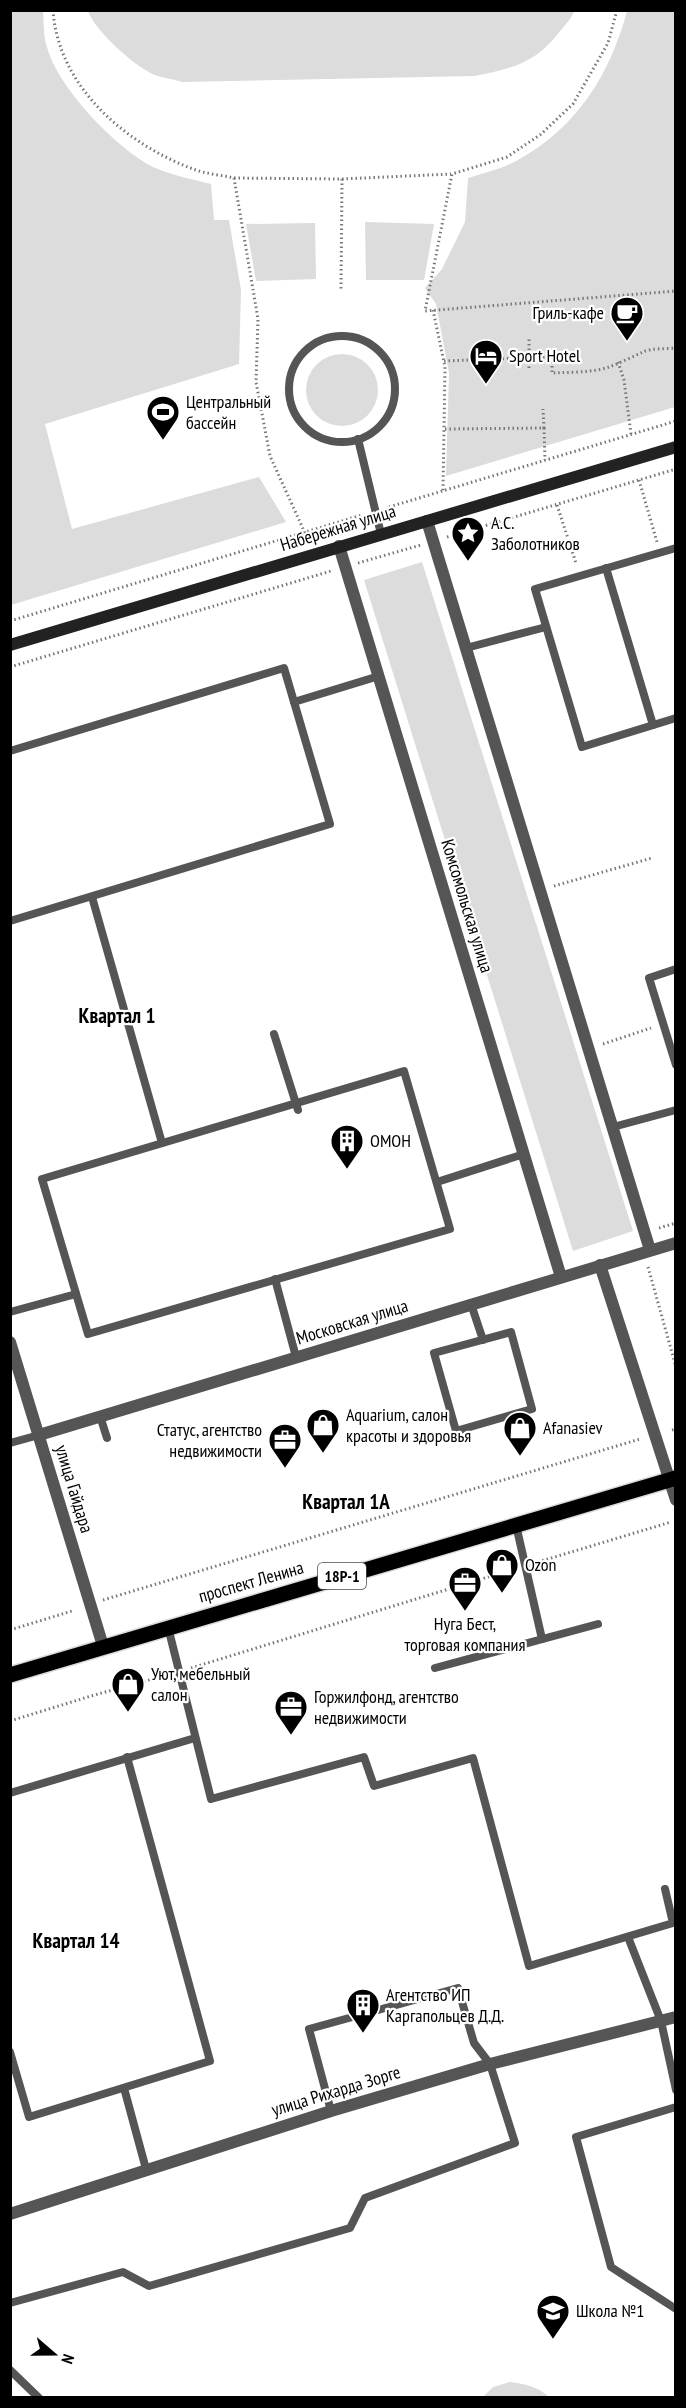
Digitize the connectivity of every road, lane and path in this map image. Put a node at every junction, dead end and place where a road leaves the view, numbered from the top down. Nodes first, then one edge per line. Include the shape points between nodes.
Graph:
1 (53, 10) edge
2 (617, 10) edge
3 (452, 174) junction
4 (234, 178) junction
5 (342, 179) junction
6 (341, 289) dead end
7 (675, 291) edge
8 (433, 310) junction
9 (529, 339) dead end
10 (491, 343) dead end
11 (675, 348) edge
12 (529, 358) junction
13 (491, 359) junction
14 (444, 361) junction
15 (618, 362) junction
16 (529, 368) dead end
17 (543, 409) dead end
18 (675, 421) edge
19 (544, 428) junction
20 (445, 429) junction
21 (631, 435) junction
22 (358, 440) junction
23 (675, 447) edge
24 (545, 460) junction
25 (639, 480) dead end
26 (443, 491) junction
27 (557, 504) dead end
28 (375, 512) junction
29 (427, 520) junction
30 (305, 533) junction
31 (381, 534) junction
32 (339, 546) junction
33 (675, 548) edge
34 (660, 552) junction
35 (606, 568) junction
36 (580, 576) junction
37 (10, 621) edge
38 (546, 627) junction
39 (10, 645) edge
40 (466, 648) junction
41 (379, 676) junction
42 (294, 702) junction
43 (675, 718) edge
44 (653, 725) junction
45 (10, 751) edge
46 (651, 858) dead end
47 (552, 886) dead end
48 (92, 897) junction
49 (10, 921) edge
50 (675, 969) edge
51 (663, 1024) junction
52 (274, 1034) dead end
53 (601, 1045) dead end
54 (675, 1065) edge
55 (297, 1106) junction
56 (675, 1110) edge
57 (614, 1127) junction
58 (162, 1143) junction
59 (524, 1155) junction
60 (437, 1182) junction
61 (675, 1243) edge
62 (651, 1250) junction
63 (656, 1264) dead end
64 (600, 1265) junction
65 (561, 1277) junction
66 (275, 1280) junction
67 (76, 1294) junction
68 (471, 1304) junction
69 (10, 1312) edge
70 (483, 1340) junction
71 (10, 1342) edge
72 (296, 1357) junction
73 (675, 1367) edge
74 (100, 1416) junction
75 (39, 1435) junction
76 (107, 1438) dead end
77 (644, 1438) dead end
78 (10, 1443) edge
79 (672, 1479) edge
80 (675, 1500) edge
81 (671, 1522) dead end
82 (516, 1525) junction
83 (524, 1566) junction
84 (102, 1600) dead end
85 (72, 1611) dead end
86 (598, 1624) dead end
87 (168, 1627) junction
88 (10, 1630) edge
89 (542, 1639) junction
90 (103, 1646) junction
91 (435, 1668) dead end
92 (180, 1672) junction
93 (10, 1674) edge
94 (10, 1721) edge
95 (195, 1738) junction
96 (127, 1758) junction
97 (10, 1793) edge
98 (664, 1889) dead end
99 (628, 1937) junction
100 (675, 2017) edge
101 (661, 2021) junction
102 (10, 2052) edge
103 (490, 2064) junction
104 (124, 2088) junction
105 (675, 2090) edge
106 (675, 2107) edge
107 (331, 2111) junction
108 (146, 2169) junction
109 (10, 2214) edge
110 (10, 2303) edge
111 (675, 2309) edge
112 (10, 2370) edge
113 (39, 2397) edge

1 - 4 path via 64,56 89,98 120,128 155,152 185,166
2 - 3 path via 608,43 573,104 540,135 507,156
3 - 5 path
3 - 8 path via 425,311
4 - 5 path
4 - 30 path via 258,319 256,382 270,456
5 - 6 path
7 - 8 path
8 - 14 path
9 - 12 path
10 - 13 path
11 - 15 path via 643,351
12 - 13 path
12 - 15 path via 552,357 552,373 583,372
12 - 16 path
13 - 14 path
14 - 20 path
15 - 21 path
17 - 19 path
18 - 21 path
19 - 20 path
19 - 24 path
20 - 26 path
21 - 24 path
22 - 22 lane via 382,424 392,408 392,373 384,357 371,345 337,336 305,351 294,365 289,398 295,415 319,438 336,443
22 - 28 lane
23 - 29 street, Набережная улица
24 - 26 path
25 - 34 path
26 - 28 path
27 - 36 path
28 - 30 path
28 - 31 lane
29 - 31 street, Набережная улица
29 - 40 street
30 - 37 path
31 - 32 street, Набережная улица
32 - 39 street, Набережная улица
32 - 41 street, Комсомольская улица
33 - 34 lane
34 - 35 lane
35 - 36 lane
35 - 44 lane
36 - 38 lane via 535,589
38 - 40 lane
38 - 44 lane via 582,747
40 - 57 street
41 - 42 lane
41 - 59 street, Комсомольская улица
42 - 45 lane via 284,668
42 - 48 lane via 330,824
43 - 44 lane
46 - 47 path
48 - 49 lane
48 - 58 lane
50 - 51 lane via 649,978
51 - 53 path
51 - 54 lane
52 - 55 lane
55 - 58 lane
55 - 60 lane via 404,1071
56 - 57 lane
57 - 62 street
58 - 67 lane via 42,1179
59 - 60 lane
59 - 65 street, Комсомольская улица
60 - 66 lane via 450,1229
61 - 62 street, Московская улица
62 - 64 street, Московская улица
63 - 73 path via 646,1267
64 - 65 street, Московская улица
64 - 79 street
65 - 68 street, Московская улица
66 - 67 lane via 88,1334
66 - 72 lane
67 - 69 lane
68 - 70 lane
68 - 72 street, Московская улица
70 - 70 lane via 435,1353 456,1431 532,1409 511,1332
71 - 75 street, улица Гайдара
72 - 74 street, Московская улица
74 - 75 street, Московская улица
74 - 76 lane
75 - 78 lane
75 - 90 street, улица Гайдара
77 - 84 path
79 - 80 street
79 - 82 main road, проспект Ленина / 18Р-1
81 - 83 path
82 - 83 lane
82 - 87 main road, проспект Ленина / 18Р-1
83 - 89 lane
83 - 92 path
85 - 88 path
86 - 89 lane
87 - 90 main road, проспект Ленина / 18Р-1
87 - 92 lane
89 - 91 lane
90 - 93 main road, проспект Ленина / 18Р-1
92 - 94 path
92 - 95 lane
95 - 96 lane
95 - 99 lane via 211,1799 364,1757 374,1786 473,1758 529,1966
96 - 97 lane
96 - 104 lane via 210,2061
98 - 99 lane via 673,1923
99 - 101 lane
100 - 101 street, улица Рихарда Зорге
101 - 103 street, улица Рихарда Зорге
101 - 105 lane
102 - 104 lane via 28,2117
103 - 107 street, улица Рихарда Зорге
103 - 107 lane via 474,2043 458,1988 309,2029
103 - 110 lane via 514,2143 365,2198 350,2228 149,2286 123,2272
104 - 108 lane
106 - 111 lane via 576,2137 611,2267
107 - 108 street, улица Рихарда Зорге
108 - 109 street, улица Рихарда Зорге
112 - 113 lane

